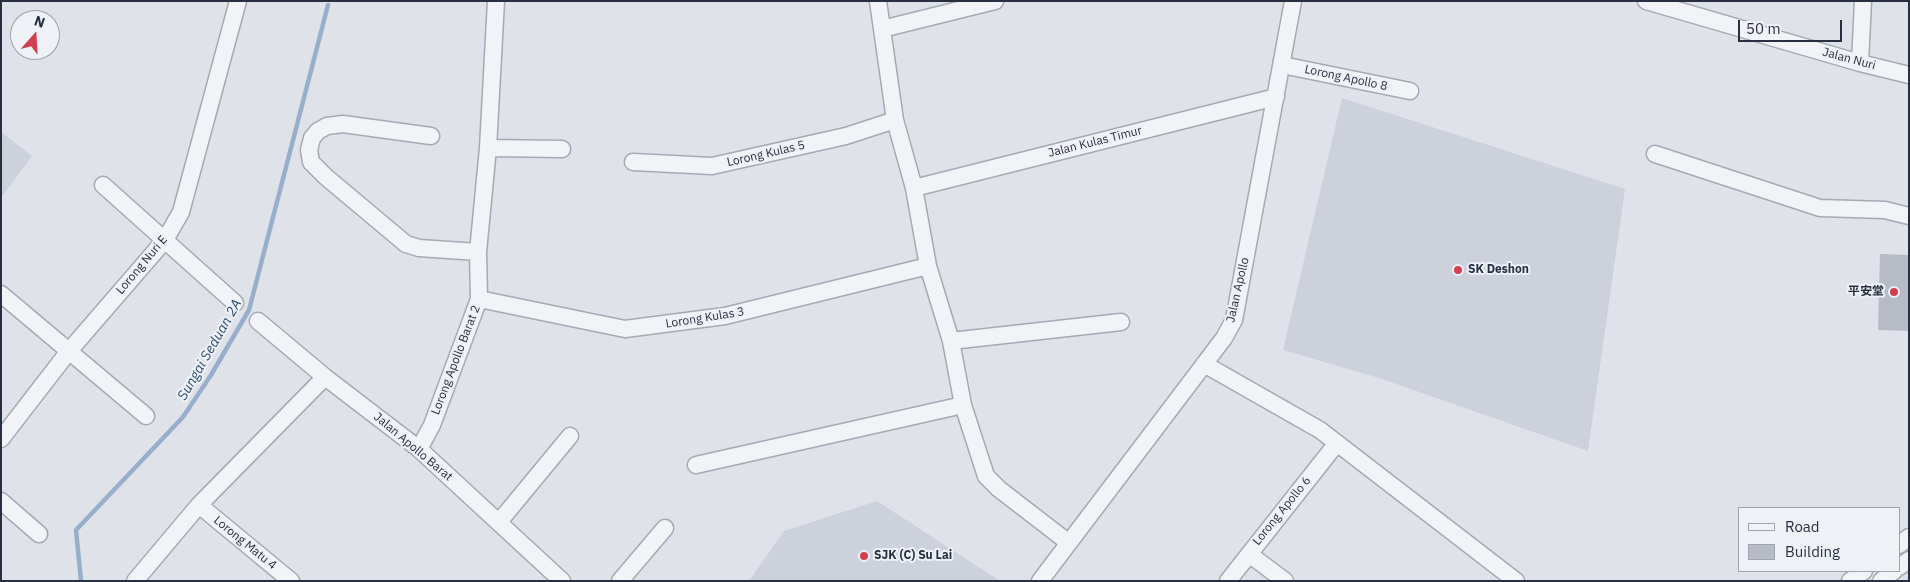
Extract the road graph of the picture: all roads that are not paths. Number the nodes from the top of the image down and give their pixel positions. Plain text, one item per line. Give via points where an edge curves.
1 (238, 1) edge
2 (496, 1) edge
3 (878, 1) edge
4 (995, 1) edge
5 (1293, 1) edge
6 (1646, 1) edge
7 (1863, 1) edge
8 (882, 29) junction
9 (1860, 63) junction
10 (1282, 65) junction
11 (1909, 75) edge
12 (1410, 92) dead end
13 (1276, 97) junction
14 (896, 120) junction
15 (431, 136) dead end
16 (488, 148) junction
17 (562, 149) dead end
18 (1654, 154) dead end
19 (634, 162) dead end
20 (103, 185) dead end
21 (914, 188) junction
22 (1909, 216) edge
23 (165, 240) junction
24 (478, 252) junction
25 (928, 266) junction
26 (1, 294) edge
27 (479, 299) junction
28 (234, 303) dead end
29 (258, 320) dead end
30 (1121, 322) dead end
31 (951, 341) junction
32 (69, 351) junction
33 (1204, 364) junction
34 (325, 377) junction
35 (963, 405) junction
36 (146, 416) dead end
37 (570, 436) dead end
38 (1, 439) edge
39 (1337, 443) junction
40 (420, 449) junction
41 (696, 465) dead end
42 (1, 501) edge
43 (199, 505) junction
44 (499, 522) junction
45 (665, 528) dead end
46 (39, 534) dead end
47 (1069, 543) junction
48 (1249, 554) junction
49 (1863, 572) edge
50 (1893, 572) edge
51 (135, 581) edge
52 (291, 581) edge
53 (562, 581) edge
54 (620, 581) edge
55 (1040, 581) edge
56 (1228, 581) edge
57 (1285, 581) edge
58 (1516, 581) edge
59 (1850, 581) edge
60 (1881, 581) edge

1 - 23 street, Lorong Nuri E via 181,212
2 - 16 street, Lorong Apollo Barat 2
3 - 8 street
4 - 8 street
5 - 10 street, Jalan Apollo
6 - 9 street, Jalan Nuri
7 - 9 street
8 - 14 street
9 - 11 street, Jalan Nuri
10 - 12 street, Lorong Apollo 8
10 - 13 street, Jalan Apollo
13 - 21 street, Jalan Kulas Timur
13 - 33 street, Jalan Apollo via 1234,320
14 - 19 street, Lorong Kulas 5 via 846,136 712,166
14 - 21 street
15 - 24 street via 343,124 318,131 309,150 312,162 326,177 406,244 418,248
16 - 17 street
16 - 24 street, Lorong Apollo Barat 2
18 - 22 street via 1820,208 1885,210
20 - 23 street
21 - 25 street
23 - 28 street
23 - 32 street, Lorong Nuri E
24 - 27 street, Lorong Apollo Barat 2
25 - 27 street, Lorong Kulas 3 via 725,316 625,329
25 - 31 street
26 - 32 street
27 - 40 street, Lorong Apollo Barat 2
29 - 34 street, Jalan Apollo Barat
30 - 31 street
31 - 35 street
32 - 36 street
32 - 38 street, Lorong Nuri E
33 - 39 street
33 - 47 street, Jalan Apollo
34 - 40 street, Jalan Apollo Barat
34 - 43 street
35 - 41 street
35 - 47 street via 986,476
37 - 44 street
39 - 48 street, Lorong Apollo 6
39 - 58 street
40 - 44 street, Jalan Apollo Barat
42 - 46 street
43 - 51 street
43 - 52 street, Lorong Matu 4
44 - 53 street, Jalan Apollo Barat
45 - 54 street
47 - 55 street, Jalan Apollo
48 - 56 street, Lorong Apollo 6
48 - 57 street
49 - 59 street
50 - 60 street

